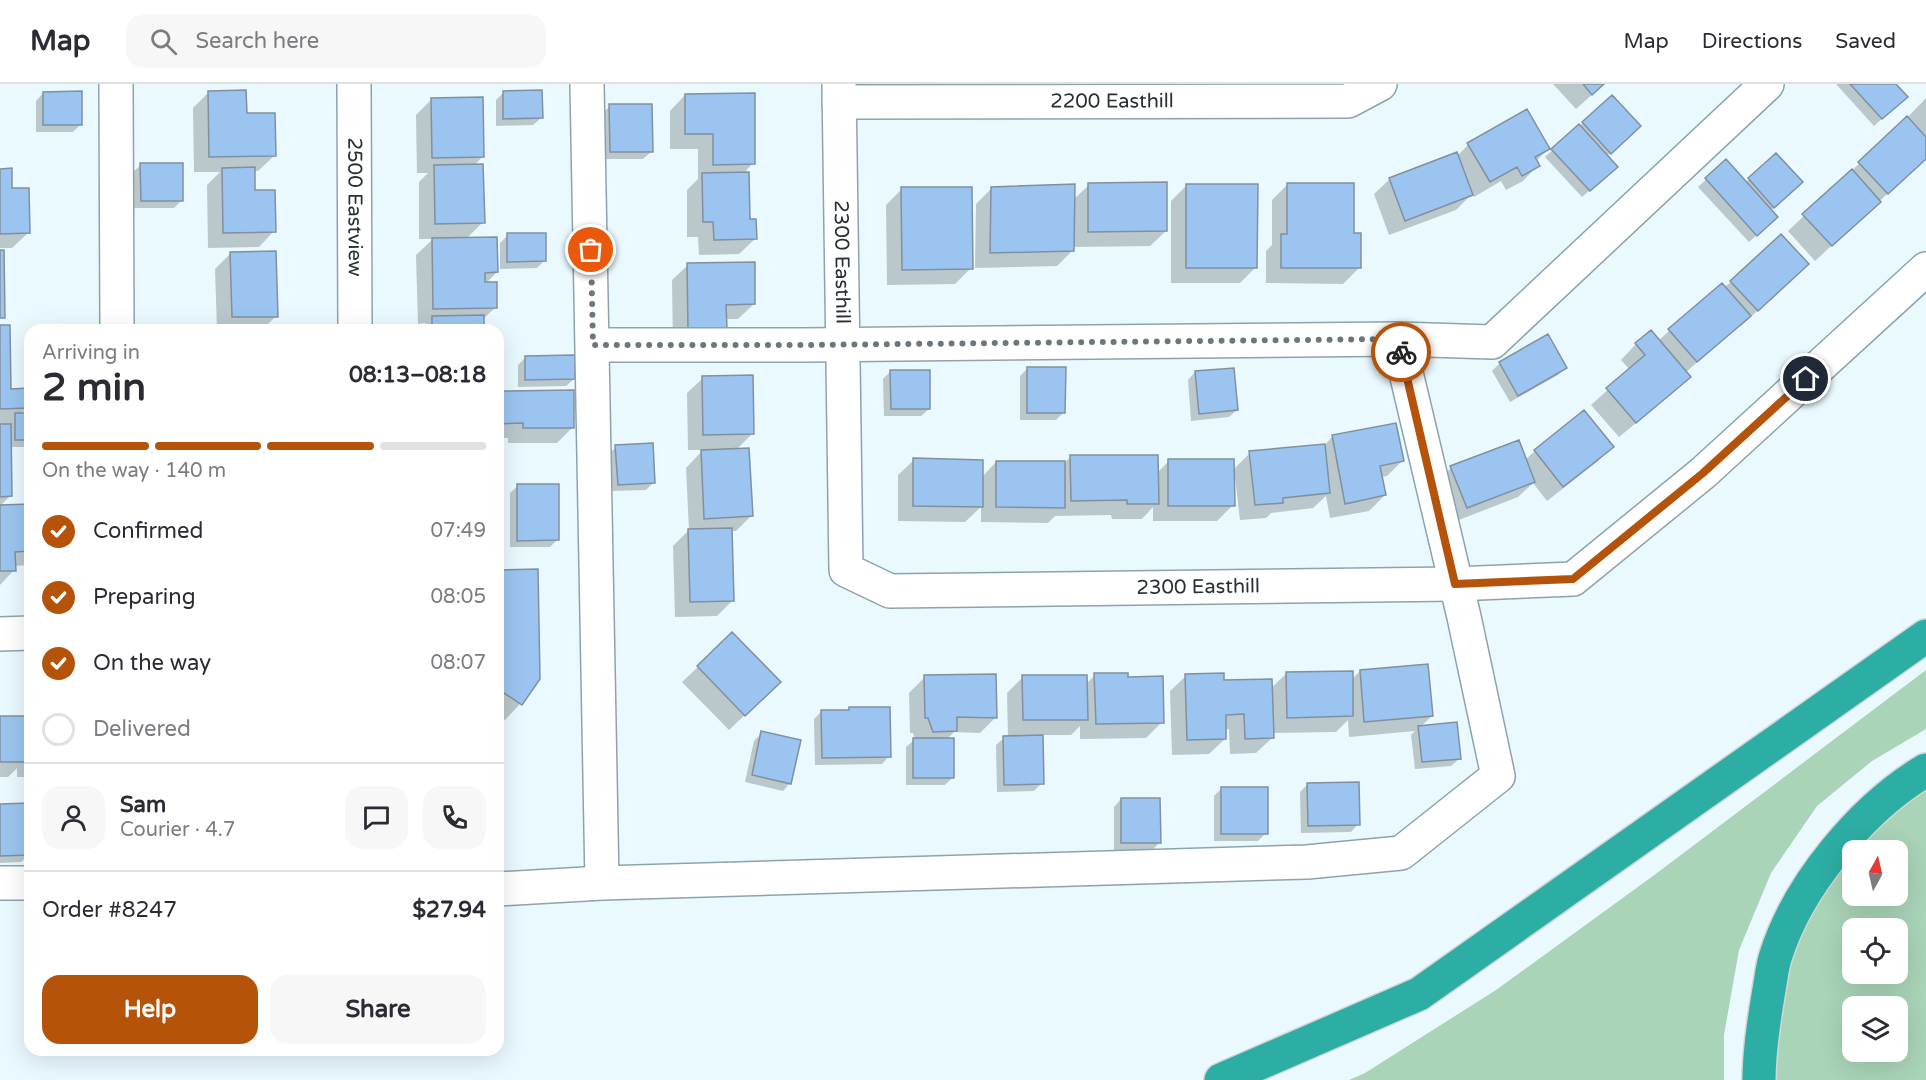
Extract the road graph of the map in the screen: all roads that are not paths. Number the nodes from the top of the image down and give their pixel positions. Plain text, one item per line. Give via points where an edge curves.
1 (116, 84) edge
2 (354, 84) edge
3 (587, 84) edge
4 (1380, 84) edge
5 (1767, 84) edge
6 (839, 93) edge
7 (1926, 269) edge
8 (117, 324) edge
9 (354, 324) edge
10 (1398, 339) junction
11 (841, 344) junction
12 (593, 345) junction
13 (1455, 584) junction
14 (24, 633) edge
15 (0, 634) edge
16 (1926, 636) edge
17 (1926, 770) edge
18 (0, 883) edge
19 (24, 883) edge
20 (602, 883) junction
21 (504, 889) edge
22 (1221, 1080) edge
23 (1759, 1080) edge

1 - 8 street
2 - 9 street, 2500 Eastview
3 - 12 street
4 - 6 street, 2200 Easthill via 1348,101
5 - 10 street via 1492,342
6 - 11 street, 2300 Easthill
7 - 13 street, 2300 Easthill via 1703,473 1573,579
10 - 11 street
10 - 13 street
11 - 12 street
11 - 13 street, 2300 Easthill via 846,570 890,591
12 - 20 street
13 - 20 street via 1498,777 1401,853 1306,862
14 - 15 street
16 - 22 highway via 1419,994
17 - 23 highway via 1872,811 1835,852 1798,904 1775,959
18 - 19 street
20 - 21 street

